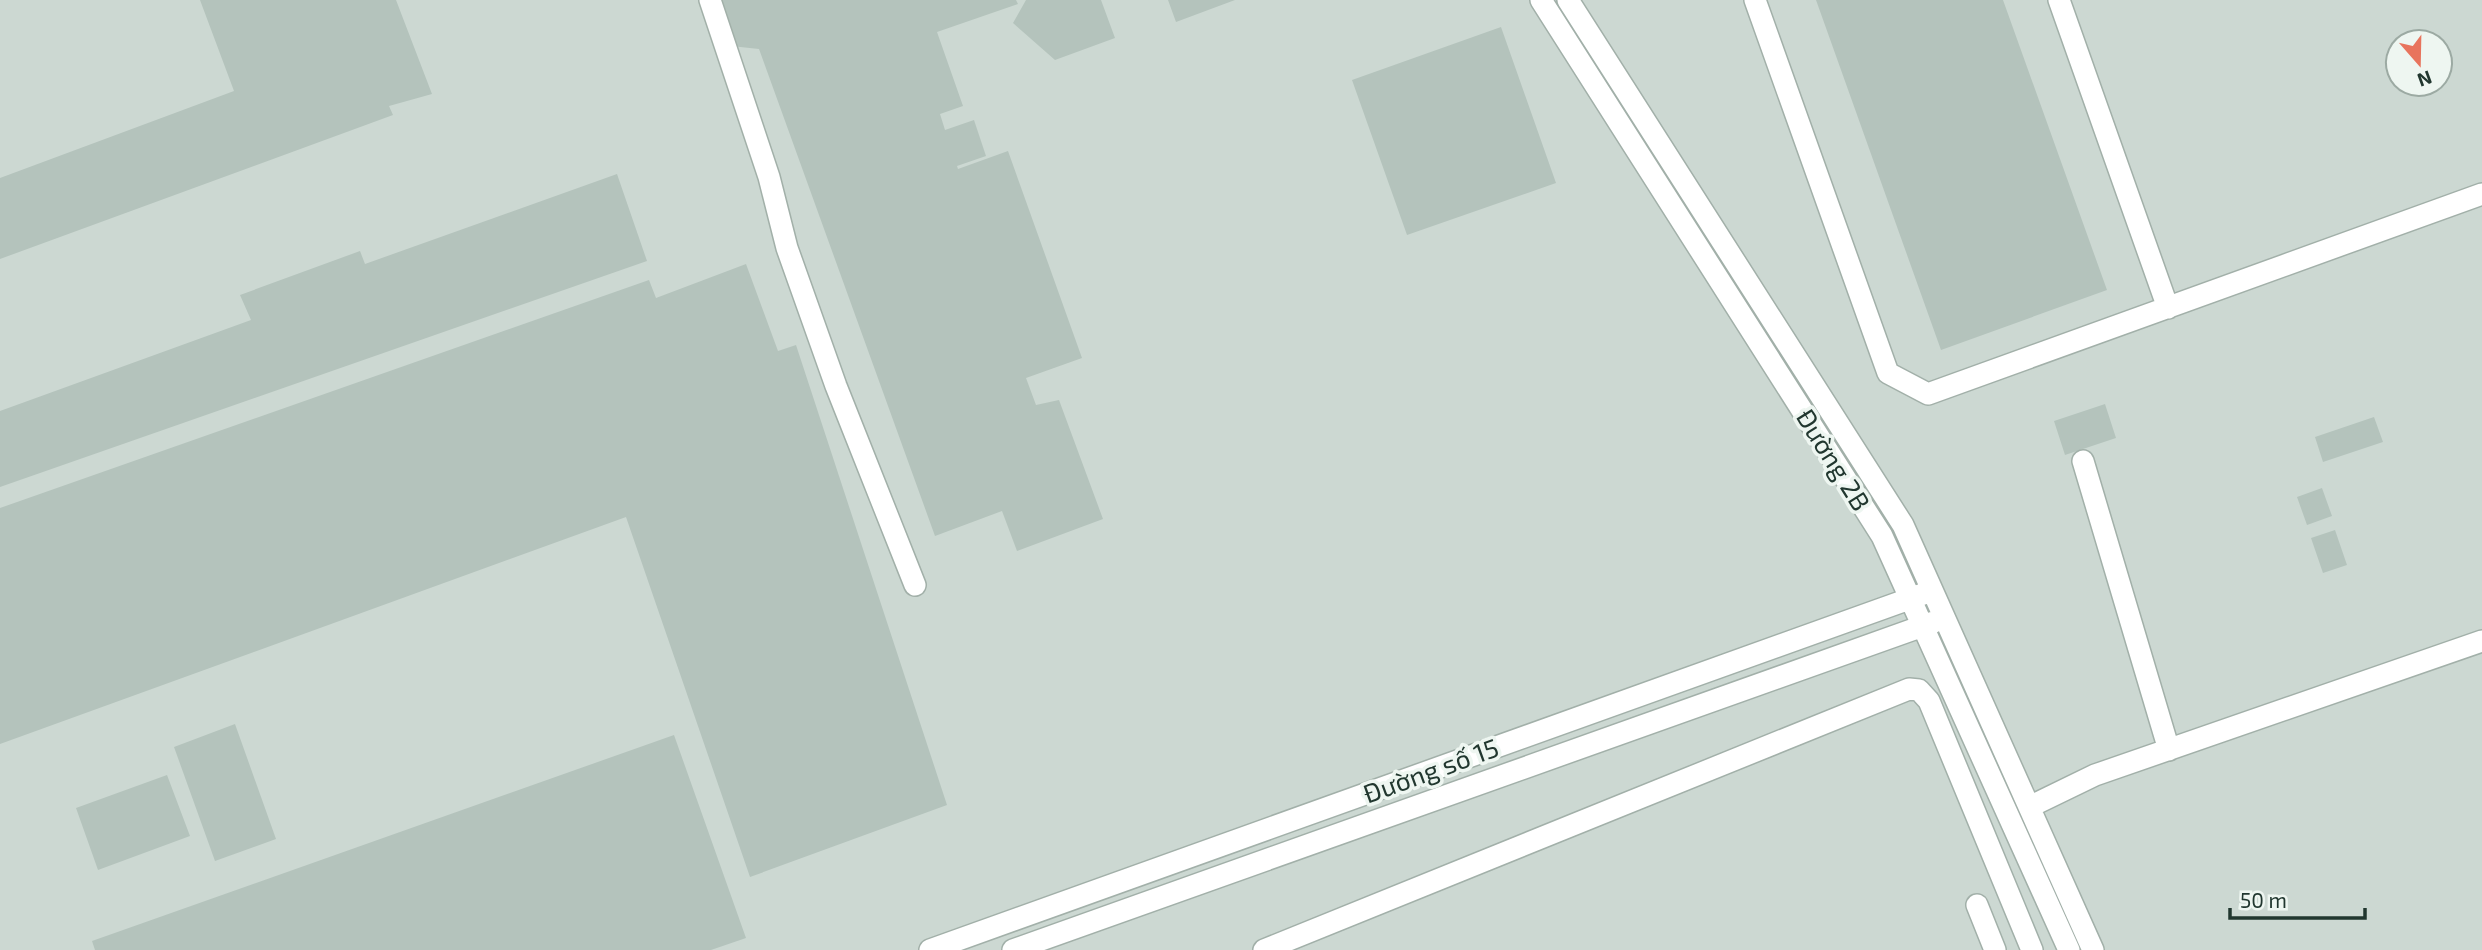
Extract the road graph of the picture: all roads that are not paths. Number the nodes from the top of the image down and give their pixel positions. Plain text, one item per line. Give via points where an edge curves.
1 (710, 0) edge
2 (1541, 0) edge
3 (1568, 0) edge
4 (1755, 0) edge
5 (2059, 0) edge
6 (2482, 194) edge
7 (2168, 307) junction
8 (2083, 461) dead end
9 (915, 585) dead end
10 (1932, 591) junction
11 (1910, 599) junction
12 (1944, 618) junction
13 (1922, 626) junction
14 (2482, 641) edge
15 (2169, 750) junction
16 (2029, 807) junction
17 (1977, 905) dead end
18 (1275, 948) edge
19 (930, 950) edge
20 (1013, 950) edge
21 (1995, 950) edge
22 (2032, 950) edge
23 (2068, 950) edge
24 (2093, 950) edge

1 - 9 street via 796,273
2 - 11 street, Đường 2B via 1882,537
3 - 10 street, Đường 2B via 1903,525
4 - 7 street via 1888,373 1928,394
5 - 7 street
6 - 7 street
8 - 15 street
10 - 11 street, Đường số 15
10 - 12 street, Đường 2B
11 - 13 street, Đường 2B
11 - 19 street, Đường số 15
12 - 13 street, Đường số 15
12 - 16 street, Đường 2B
13 - 20 street, Đường số 15
13 - 23 street, Đường 2B
14 - 15 street
15 - 16 street via 2095,775
16 - 24 street, Đường 2B
17 - 21 street
18 - 22 street via 1909,689 1919,690 1929,701

